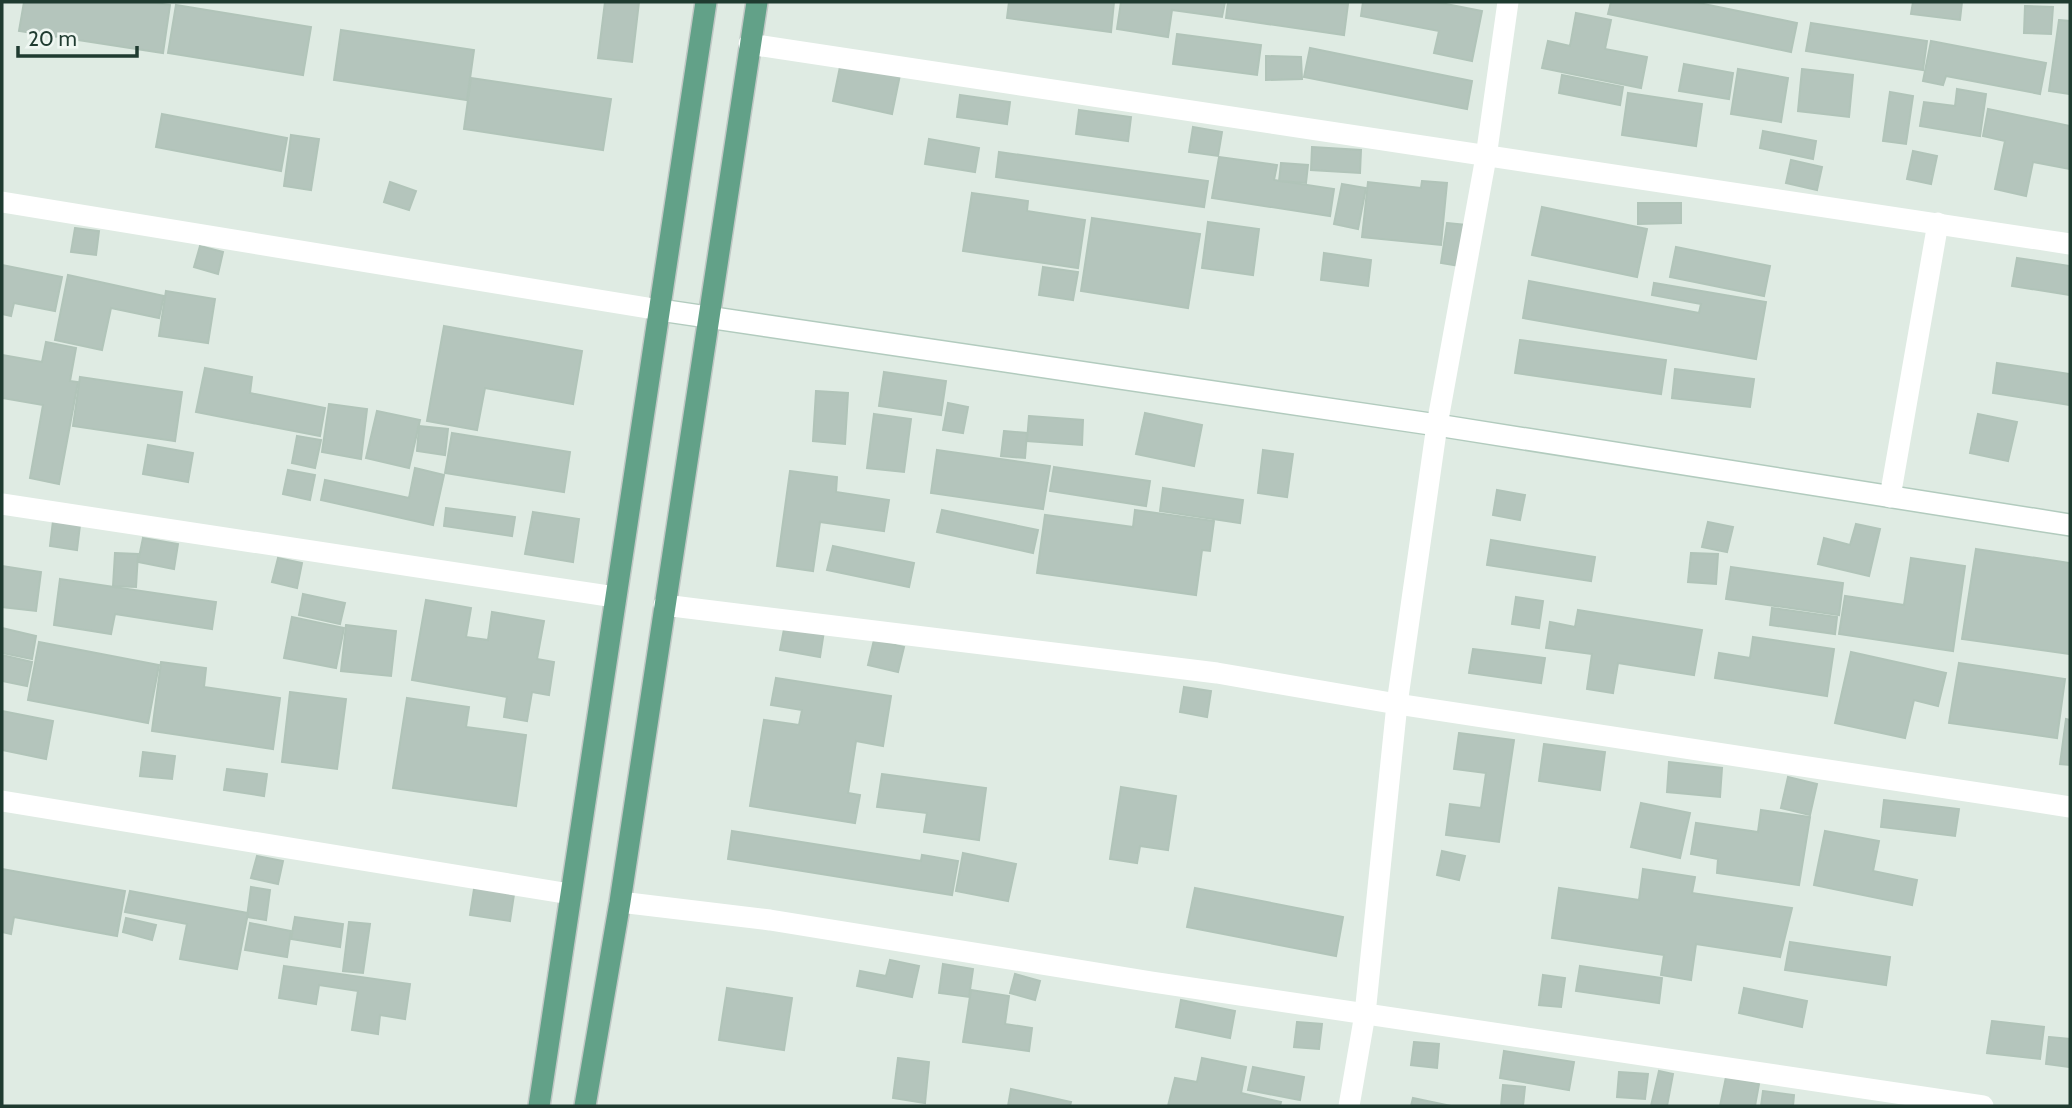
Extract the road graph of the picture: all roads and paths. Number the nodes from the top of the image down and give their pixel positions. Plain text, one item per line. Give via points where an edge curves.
1 (706, 2) edge
2 (757, 2) edge
3 (1508, 2) edge
4 (749, 44) junction
5 (1486, 157) junction
6 (2, 202) edge
7 (1938, 223) junction
8 (2070, 244) edge
9 (660, 310) junction
10 (709, 317) junction
11 (1437, 425) junction
12 (1890, 497) junction
13 (2, 504) edge
14 (2070, 525) edge
15 (615, 597) junction
16 (664, 604) junction
17 (1398, 704) junction
18 (2, 801) edge
19 (2070, 807) edge
20 (570, 894) junction
21 (620, 902) junction
22 (1365, 1014) junction
23 (539, 1106) edge
24 (585, 1106) edge
25 (1349, 1106) edge
26 (1983, 1106) edge

1 - 9 main road
2 - 4 main road
3 - 5 street
4 - 5 street
4 - 10 main road
5 - 7 street
5 - 11 street
6 - 9 street
7 - 8 street
7 - 12 street
9 - 10 street
9 - 15 main road
10 - 11 street
10 - 16 main road
11 - 12 street
11 - 17 street
12 - 14 street
13 - 15 street
15 - 20 main road
16 - 17 street via 1217,673
16 - 21 main road
17 - 19 street
17 - 22 street
18 - 20 street
20 - 23 main road
21 - 22 street via 770,920
21 - 24 main road
22 - 25 street
22 - 26 street

